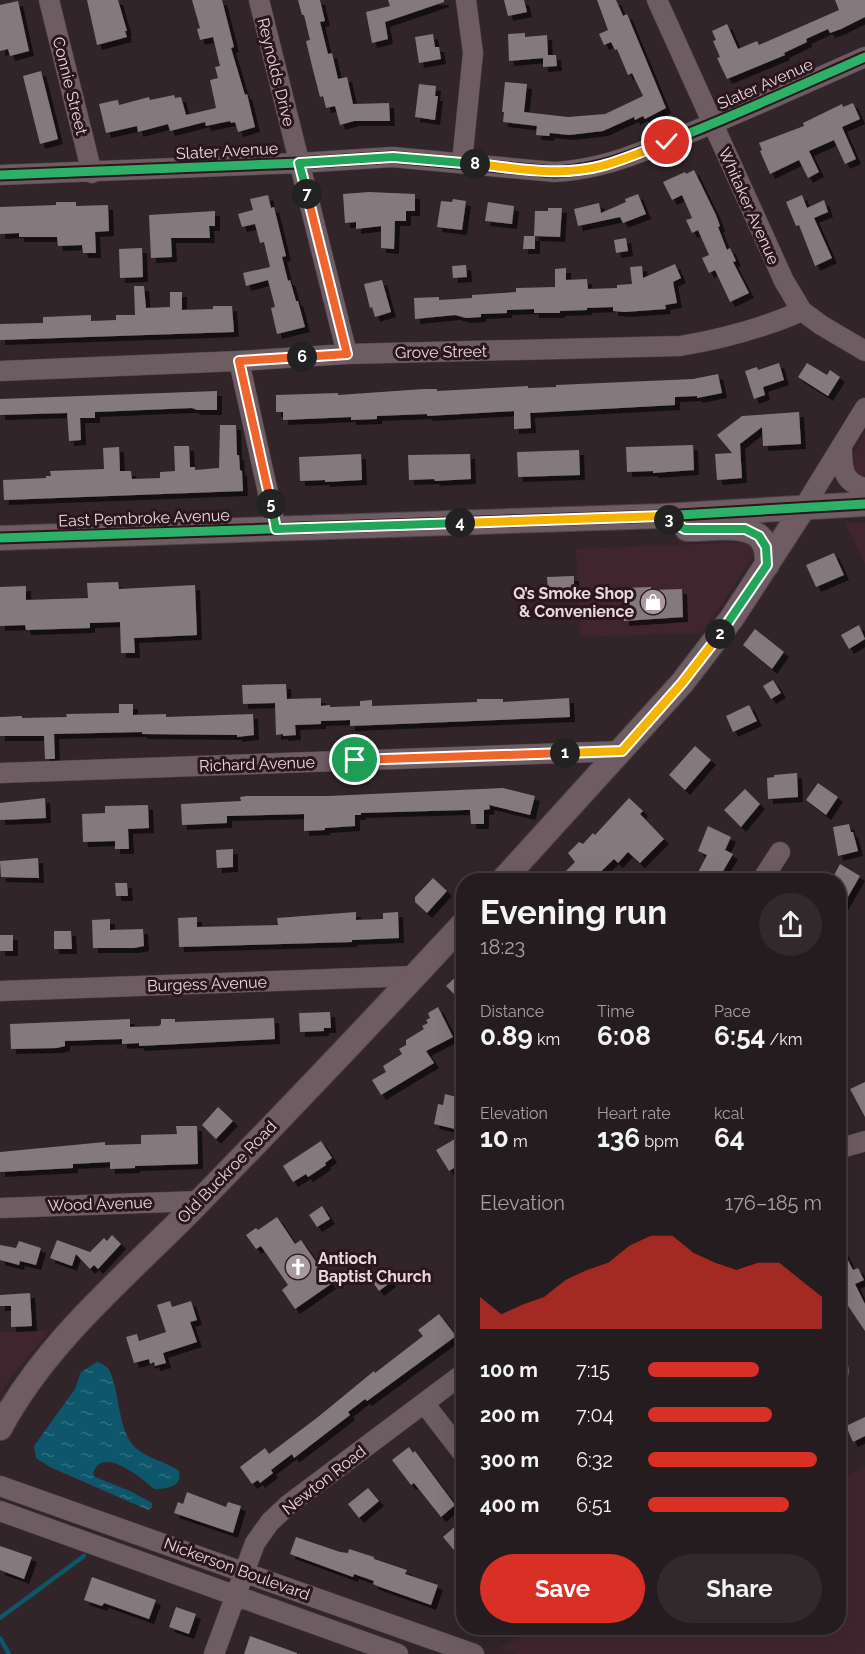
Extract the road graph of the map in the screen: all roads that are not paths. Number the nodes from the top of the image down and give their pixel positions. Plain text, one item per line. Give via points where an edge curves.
1 (49, 0) edge
2 (259, 0) edge
3 (466, 0) edge
4 (657, 0) edge
5 (865, 57) edge
6 (712, 124) junction
7 (462, 162) junction
8 (299, 163) junction
9 (92, 172) junction
10 (0, 175) edge
11 (802, 310) junction
12 (865, 351) edge
13 (347, 354) junction
14 (239, 361) junction
15 (0, 370) edge
16 (865, 408) edge
17 (842, 445) junction
18 (865, 488) edge
19 (865, 504) edge
20 (804, 507) junction
21 (662, 516) junction
22 (276, 529) junction
23 (0, 538) edge
24 (767, 565) junction
25 (622, 751) junction
26 (0, 773) edge
27 (780, 852) dead end
28 (509, 873) edge
29 (766, 873) edge
30 (456, 931) edge
31 (414, 976) junction
32 (0, 991) edge
33 (865, 1141) edge
34 (846, 1147) edge
35 (200, 1201) junction
36 (0, 1208) edge
37 (456, 1379) edge
38 (424, 1403) junction
39 (0, 1428) edge
40 (456, 1445) edge
41 (0, 1486) edge
42 (0, 1511) edge
43 (244, 1572) junction
44 (236, 1596) junction
45 (214, 1654) edge
46 (398, 1654) edge
47 (474, 1654) edge

1 - 9 street, Connie Street
2 - 8 street, Reynolds Drive
3 - 7 street via 473,53
4 - 6 street, Whitaker Avenue
5 - 6 street, Slater Avenue
6 - 7 street, Slater Avenue via 622,160 578,170 544,171
6 - 11 street, Whitaker Avenue via 787,287
7 - 8 street, Slater Avenue via 393,157
8 - 9 street, Slater Avenue
8 - 13 street, Reynolds Drive
9 - 10 street, Slater Avenue
11 - 12 street
11 - 13 street, Grove Street via 740,334 680,346
13 - 14 street, Grove Street
14 - 15 street, Grove Street
14 - 22 street
16 - 17 street
17 - 18 street via 847,478
17 - 20 street
19 - 20 main road, East Pembroke Avenue
20 - 21 main road, East Pembroke Avenue
20 - 24 main road
21 - 22 main road, East Pembroke Avenue
21 - 24 main road via 685,529 752,531 766,547
22 - 23 main road, East Pembroke Avenue
24 - 25 main road via 688,675
25 - 26 street, Richard Avenue
25 - 28 main road
27 - 29 street
30 - 31 main road, Old Buckroe Road
31 - 32 street, Burgess Avenue
31 - 35 main road, Old Buckroe Road
33 - 34 street
35 - 36 street, Wood Avenue
35 - 39 main road, Old Buckroe Road via 50,1354
37 - 38 street, Newton Road
38 - 40 street
38 - 43 street, Newton Road via 288,1505 255,1543
41 - 43 street, Nickerson Boulevard
42 - 44 street, Nickerson Boulevard
43 - 44 street, Newton Road
43 - 47 street, Nickerson Boulevard
44 - 45 street, Newton Road
44 - 46 street, Nickerson Boulevard

